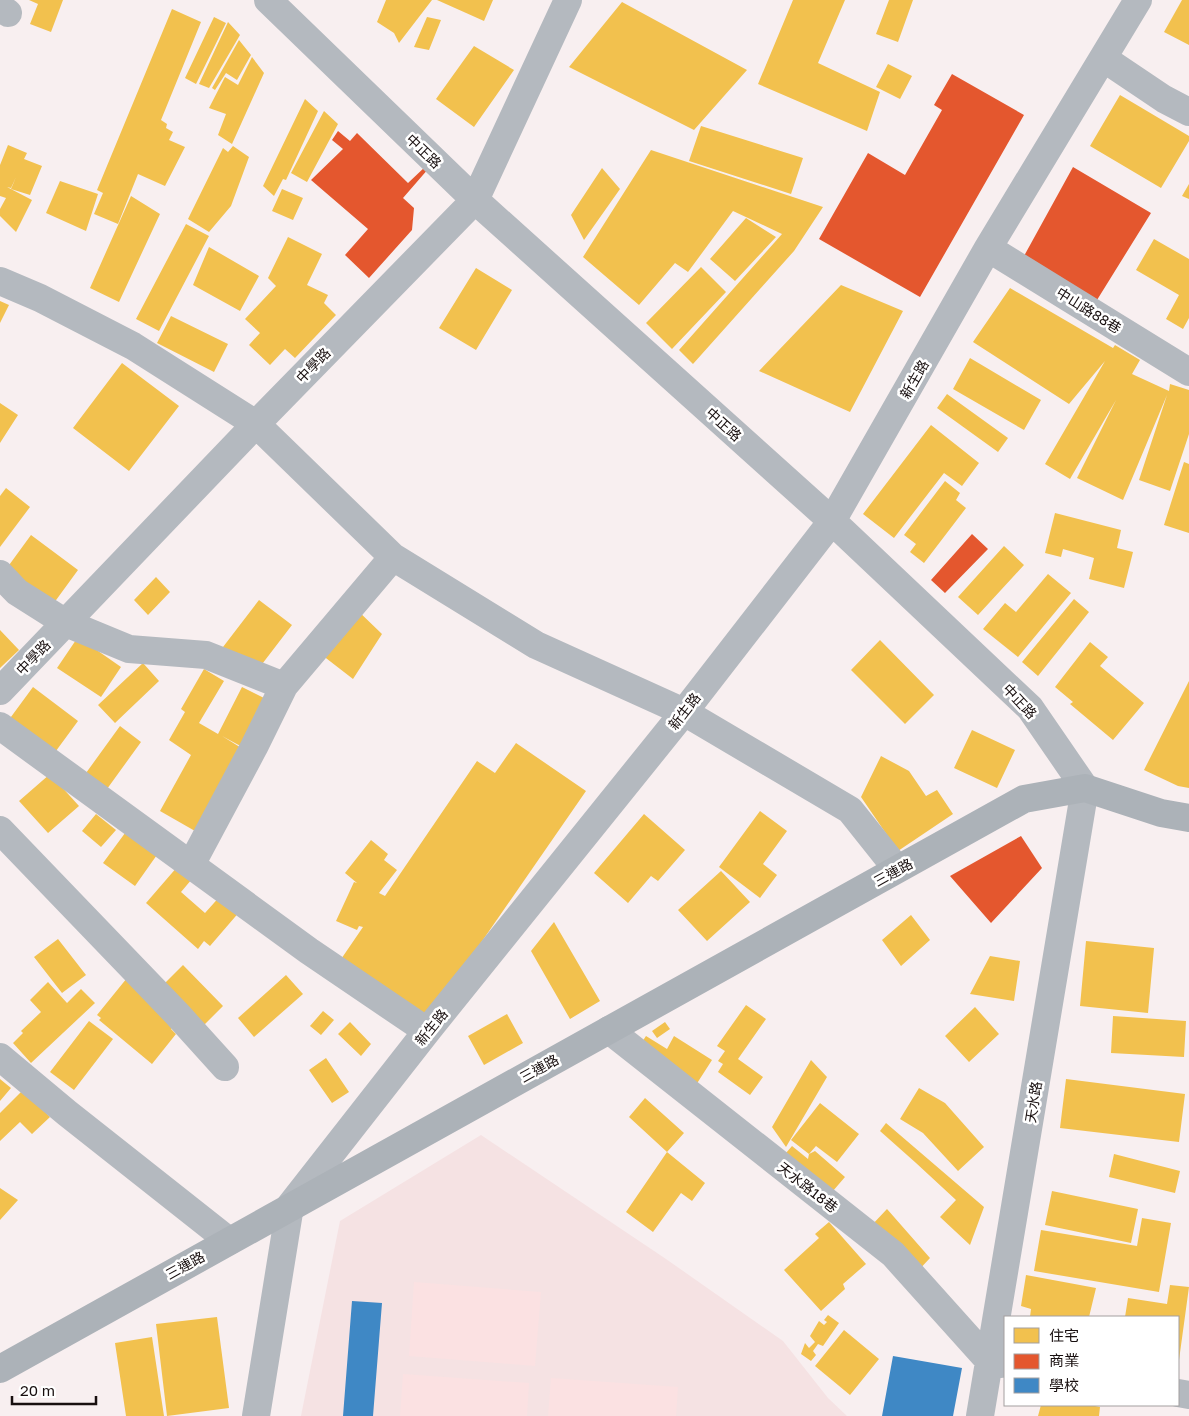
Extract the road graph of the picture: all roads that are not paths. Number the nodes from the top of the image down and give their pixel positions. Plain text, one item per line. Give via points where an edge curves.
1 (568, 0) edge
2 (1138, 0) edge
3 (276, 3) edge
4 (1103, 58) junction
5 (1189, 112) edge
6 (474, 200) junction
7 (988, 248) junction
8 (0, 281) edge
9 (1189, 372) edge
10 (256, 424) junction
11 (832, 521) junction
12 (393, 557) junction
13 (0, 574) edge
14 (66, 623) junction
15 (284, 686) junction
16 (0, 691) edge
17 (684, 712) junction
18 (0, 726) edge
19 (1085, 788) junction
20 (1189, 818) edge
21 (0, 830) edge
22 (190, 865) junction
23 (897, 869) junction
24 (609, 1030) junction
25 (427, 1031) junction
26 (0, 1058) edge
27 (226, 1067) dead end
28 (290, 1206) junction
29 (229, 1241) junction
30 (1005, 1316) edge
31 (1004, 1323) edge
32 (998, 1363) edge
33 (0, 1369) edge
34 (256, 1416) edge
35 (980, 1416) edge

1 - 6 street, 中學路
2 - 4 street, 新生路
3 - 6 street, 中正路
4 - 5 street
4 - 7 street, 新生路
6 - 10 street, 中學路
6 - 11 street, 中正路
7 - 9 street, 中山路88巷
7 - 11 street, 新生路
8 - 10 street via 132,346
10 - 12 street
10 - 14 street, 中學路
11 - 17 street, 新生路
11 - 19 street, 中正路 via 1030,708
12 - 15 street
12 - 17 street via 536,645
13 - 14 street via 17,592
14 - 15 street via 129,649 206,655
14 - 16 street, 中學路
15 - 22 street
17 - 23 street via 850,810
17 - 25 street, 新生路
18 - 22 street
19 - 20 main road via 1161,813
19 - 23 main road, 三連路 via 1024,800
19 - 30 street, 天水路
21 - 27 street
22 - 25 street
23 - 24 main road, 三連路
24 - 28 main road, 三連路
24 - 32 street, 天水路18巷 via 893,1254
25 - 28 street, 新生路
26 - 29 street
28 - 29 main road, 三連路
28 - 34 street, 新生路
29 - 33 main road, 三連路
31 - 32 street, 天水路
32 - 35 street, 天水路

